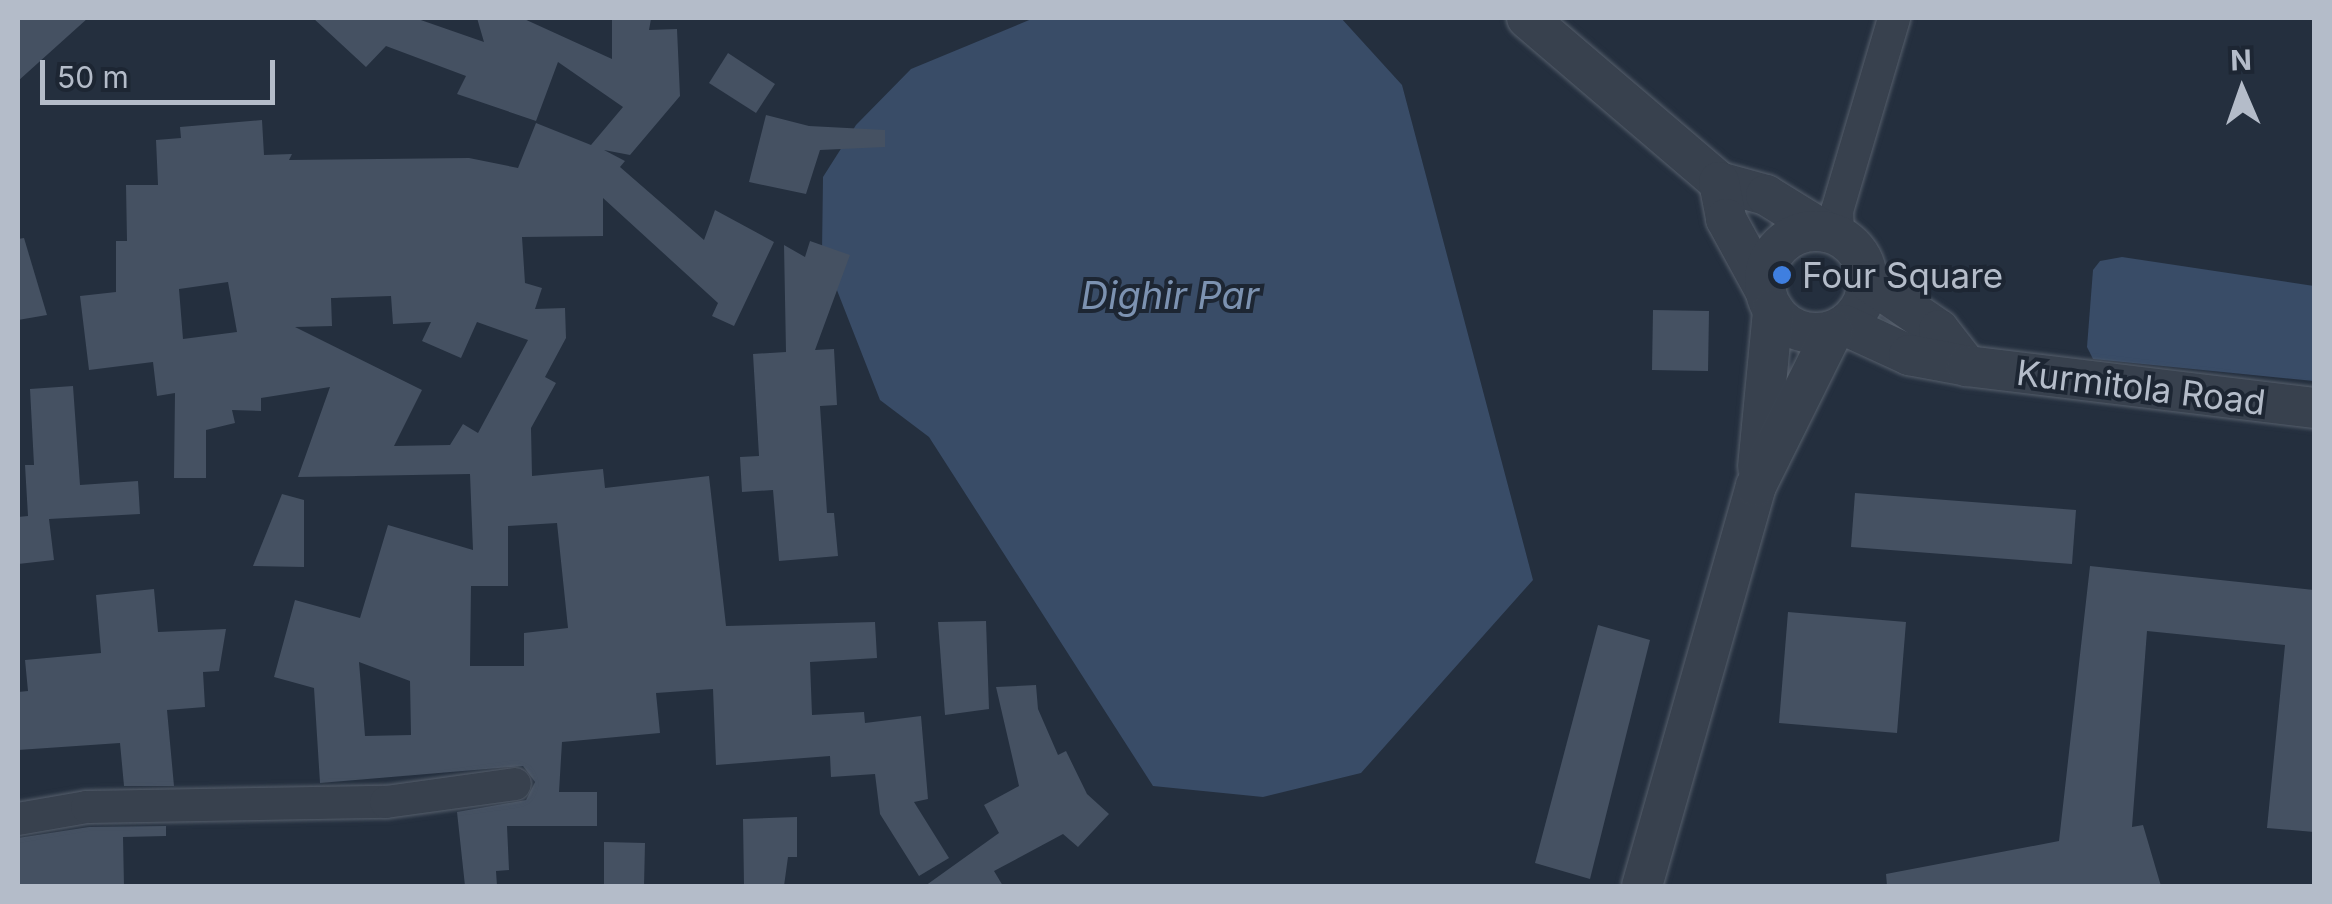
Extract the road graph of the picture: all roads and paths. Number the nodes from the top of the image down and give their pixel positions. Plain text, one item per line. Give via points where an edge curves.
1 (1527, 18) edge
2 (1894, 18) edge
3 (1719, 182) junction
4 (1832, 234) junction
5 (1868, 281) junction
6 (1769, 301) junction
7 (1839, 328) junction
8 (1968, 366) junction
9 (2314, 408) edge
10 (1756, 486) junction
11 (514, 784) dead end
12 (18, 819) edge
13 (1642, 886) edge

1 - 3 street
2 - 4 street
3 - 4 street via 1766,195
3 - 6 street via 1726,220
4 - 5 street via 1856,250
4 - 6 street via 1806,232 1774,254
5 - 7 street via 1861,308
5 - 8 street, Kurmitola Road via 1938,330
6 - 7 street via 1803,332
6 - 10 street
7 - 8 street, Kurmitola Road via 1909,355
7 - 10 street
8 - 9 street, Kurmitola Road
10 - 13 street
11 - 12 street via 386,802 87,807

